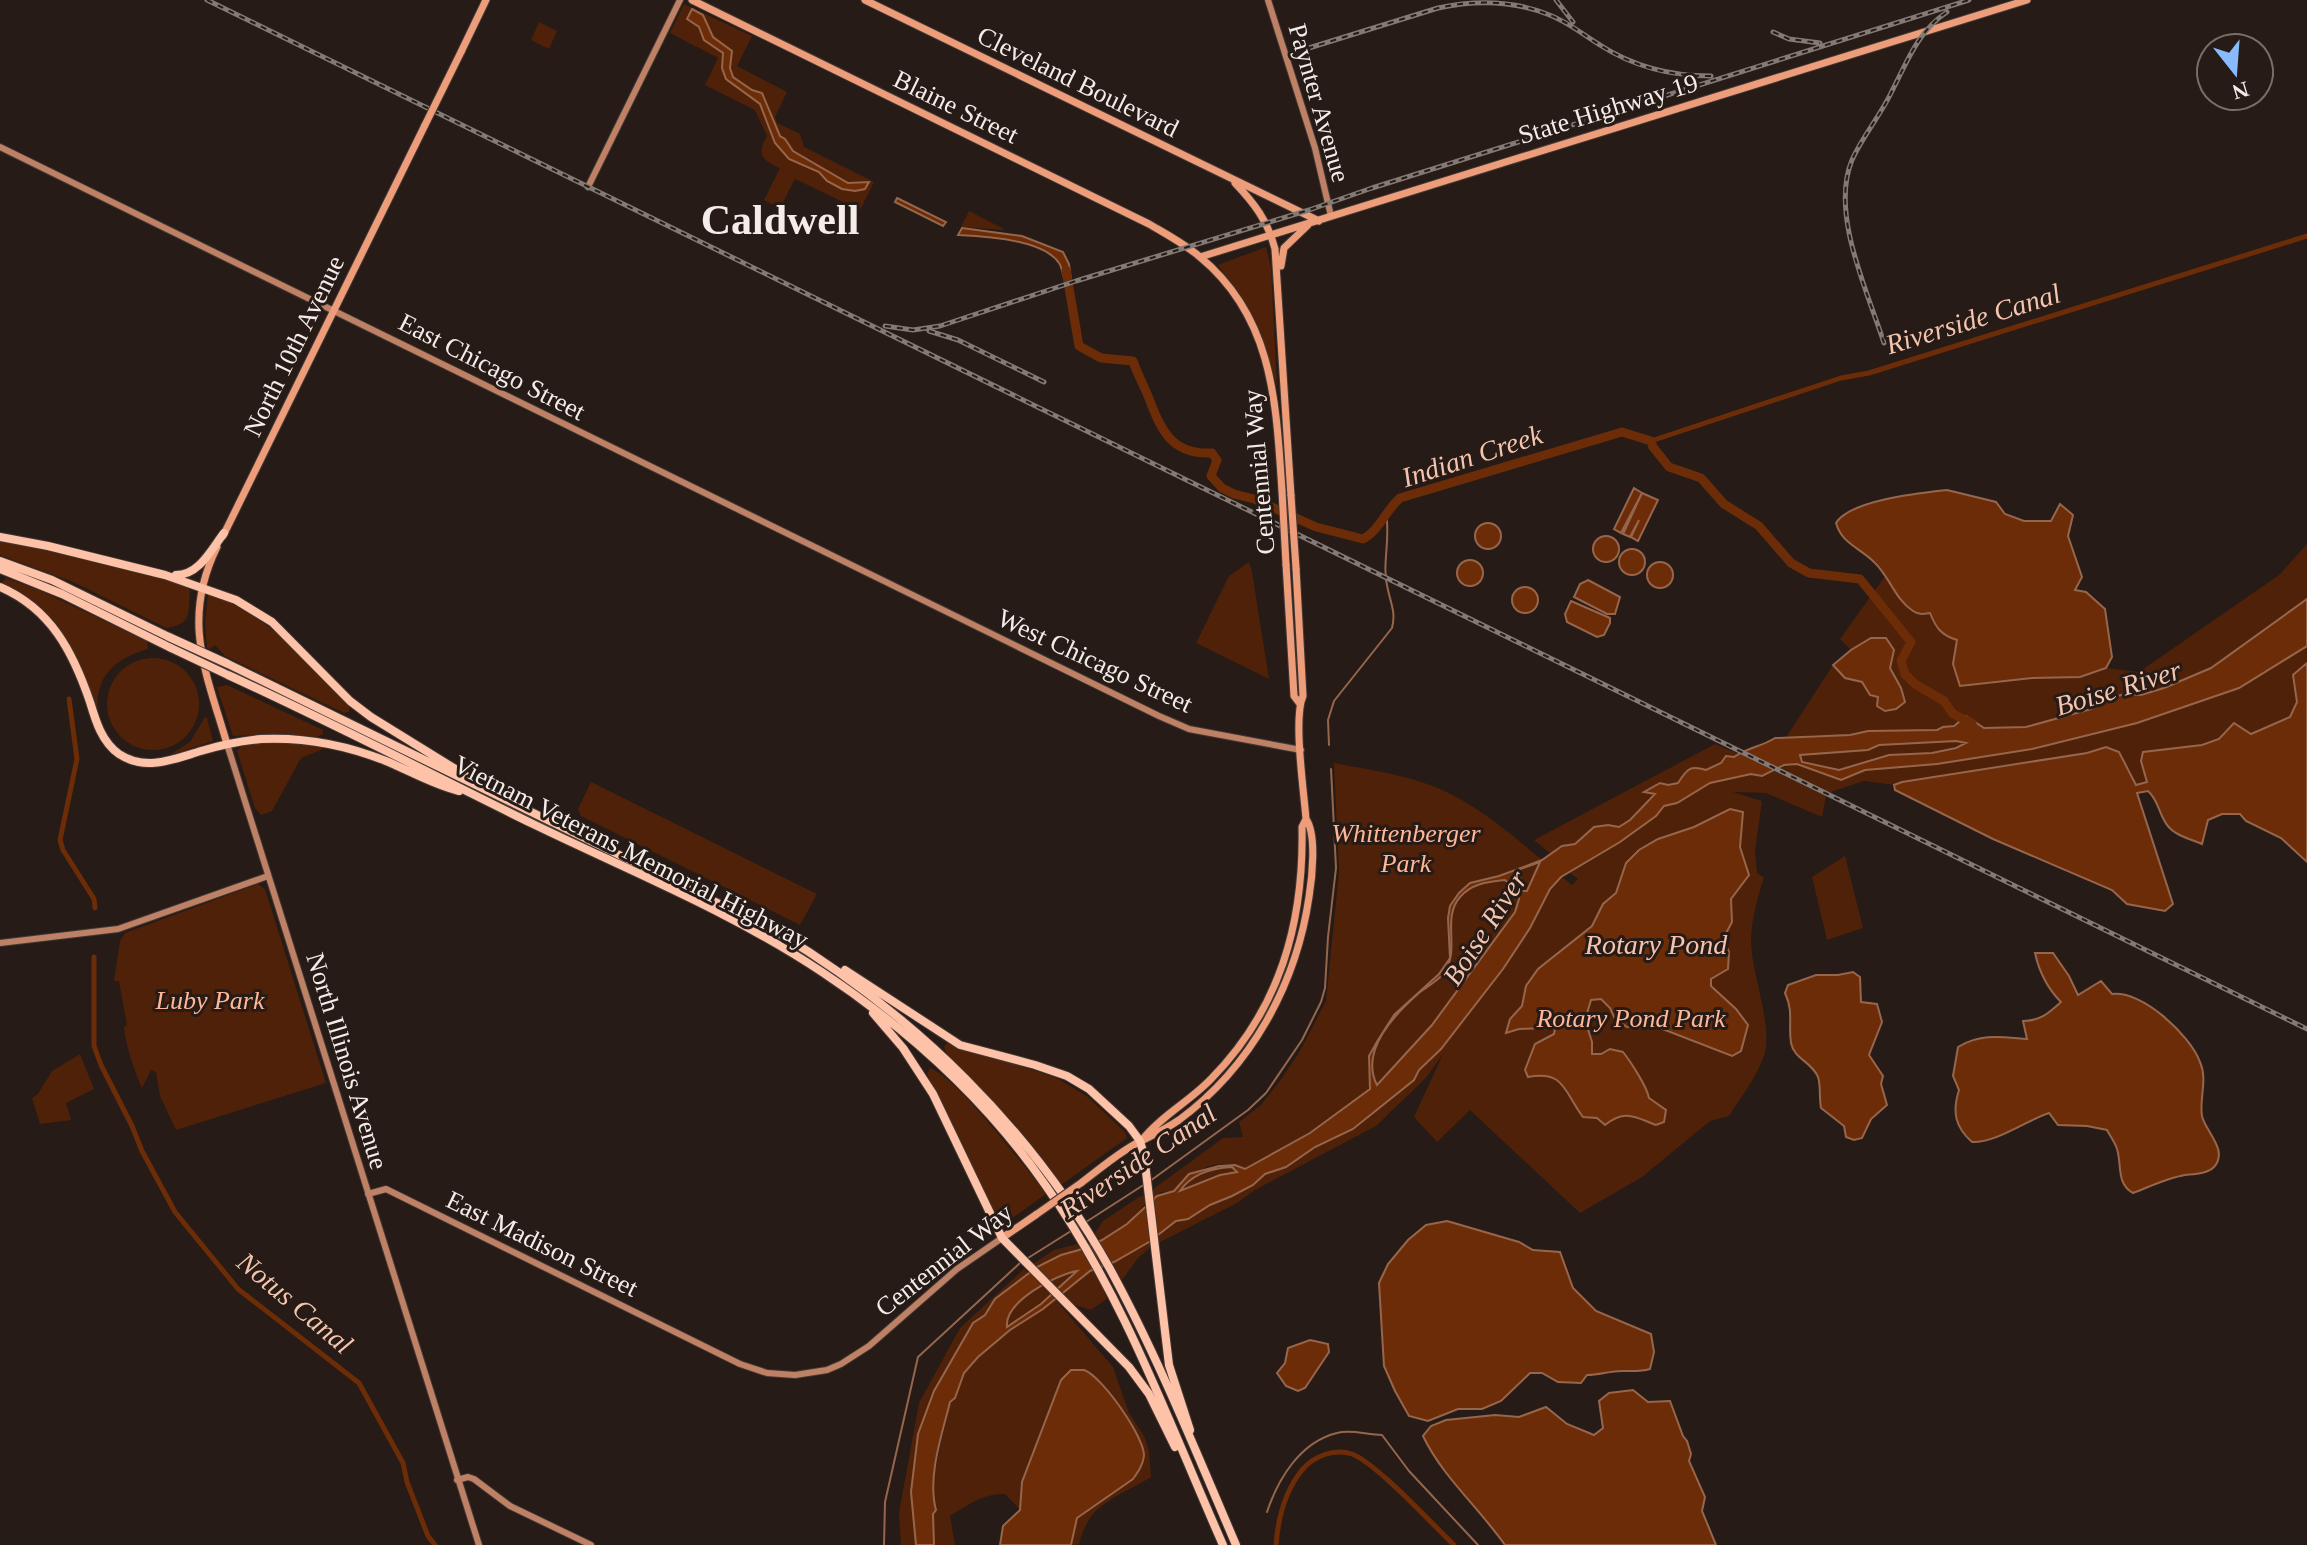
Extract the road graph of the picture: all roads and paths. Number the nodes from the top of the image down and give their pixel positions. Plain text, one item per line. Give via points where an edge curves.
1 (486, 0) edge
2 (680, 0) edge
3 (692, 0) edge
4 (865, 0) edge
5 (1268, 0) edge
6 (2027, 0) edge
7 (0, 147) edge
8 (1230, 178) junction
9 (588, 187) dead end
10 (1331, 216) junction
11 (1319, 221) junction
12 (1310, 224) junction
13 (1272, 235) junction
14 (1200, 257) junction
15 (334, 310) junction
16 (1282, 362) junction
17 (224, 533) junction
18 (0, 537) edge
19 (0, 561) edge
20 (0, 569) edge
21 (165, 575) junction
22 (202, 586) junction
23 (0, 587) edge
24 (966, 622) joint
25 (1300, 704) junction
26 (227, 744) junction
27 (1301, 750) junction
28 (490, 791) junction
29 (475, 796) junction
30 (268, 876) junction
31 (0, 943) edge
32 (821, 959) junction
33 (865, 1003) junction
34 (1140, 1141) junction
35 (368, 1194) junction
36 (1076, 1222) junction
37 (1002, 1238) junction
38 (1119, 1298) junction
39 (809, 1374) joint
40 (1205, 1473) junction
41 (457, 1480) junction
42 (1206, 1508) junction
43 (479, 1545) edge
44 (591, 1545) edge
45 (1223, 1545) edge
46 (1236, 1545) edge

1 - 15 main road, North 10th Avenue, bridge
2 - 9 street
3 - 14 main road, Blaine Street via 1149,224
4 - 8 main road, Cleveland Boulevard
5 - 10 street, Paynter Avenue
6 - 10 main road, State Highway 19
7 - 15 street, East Chicago Street
8 - 11 main road, Cleveland Boulevard
8 - 13 main road via 1257,207
10 - 11 main road, State Highway 19
11 - 12 main road, State Highway 19
12 - 13 main road, State Highway 19
12 - 16 main road via 1282,254
13 - 14 main road, State Highway 19
13 - 16 main road, Centennial Way
14 - 25 main road, Centennial Way, bridge via 1245,311 1274,390 1294,696
15 - 17 main road, North 10th Avenue
15 - 24 street, East Chicago Street
16 - 25 main road, Centennial Way, bridge
17 - 21 highway via 192,572
17 - 22 main road, North 10th Avenue
18 - 21 highway
19 - 28 highway, Vietnam Veterans Memorial Highway, bridge via 52,580
20 - 29 highway, Vietnam Veterans Memorial Highway, bridge via 316,715
21 - 22 highway
22 - 26 main road, North Illinois Avenue via 199,650
22 - 28 highway via 272,622 350,701
23 - 26 highway via 39,610 67,644 99,729 120,754 160,763
24 - 27 street, West Chicago Street via 1189,729
25 - 27 main road, Centennial Way
26 - 29 highway via 286,739 325,743 366,753
26 - 30 street, North Illinois Avenue
27 - 34 main road, Centennial Way via 1306,819 1301,885 1280,973 1248,1034 1223,1066
28 - 32 highway
29 - 33 highway, Vietnam Veterans Memorial Highway via 740,924
30 - 31 street via 118,929
30 - 35 street, North Illinois Avenue
32 - 34 highway via 960,1045 1067,1076 1089,1089
32 - 36 highway via 918,1033 980,1092 1025,1144
33 - 36 highway, Vietnam Veterans Memorial Highway via 983,1108
33 - 37 highway via 933,1094
34 - 37 main road, Centennial Way, bridge
34 - 40 highway via 1169,1365
35 - 39 street, East Madison Street via 386,1189 750,1368
35 - 41 street, North Illinois Avenue
36 - 38 highway
37 - 39 street, Centennial Way via 933,1288 857,1356
37 - 42 highway via 1129,1367 1149,1394
38 - 40 highway
38 - 42 highway
40 - 46 highway
41 - 43 street, North Illinois Avenue
41 - 44 street via 474,1479 510,1506
42 - 45 highway

